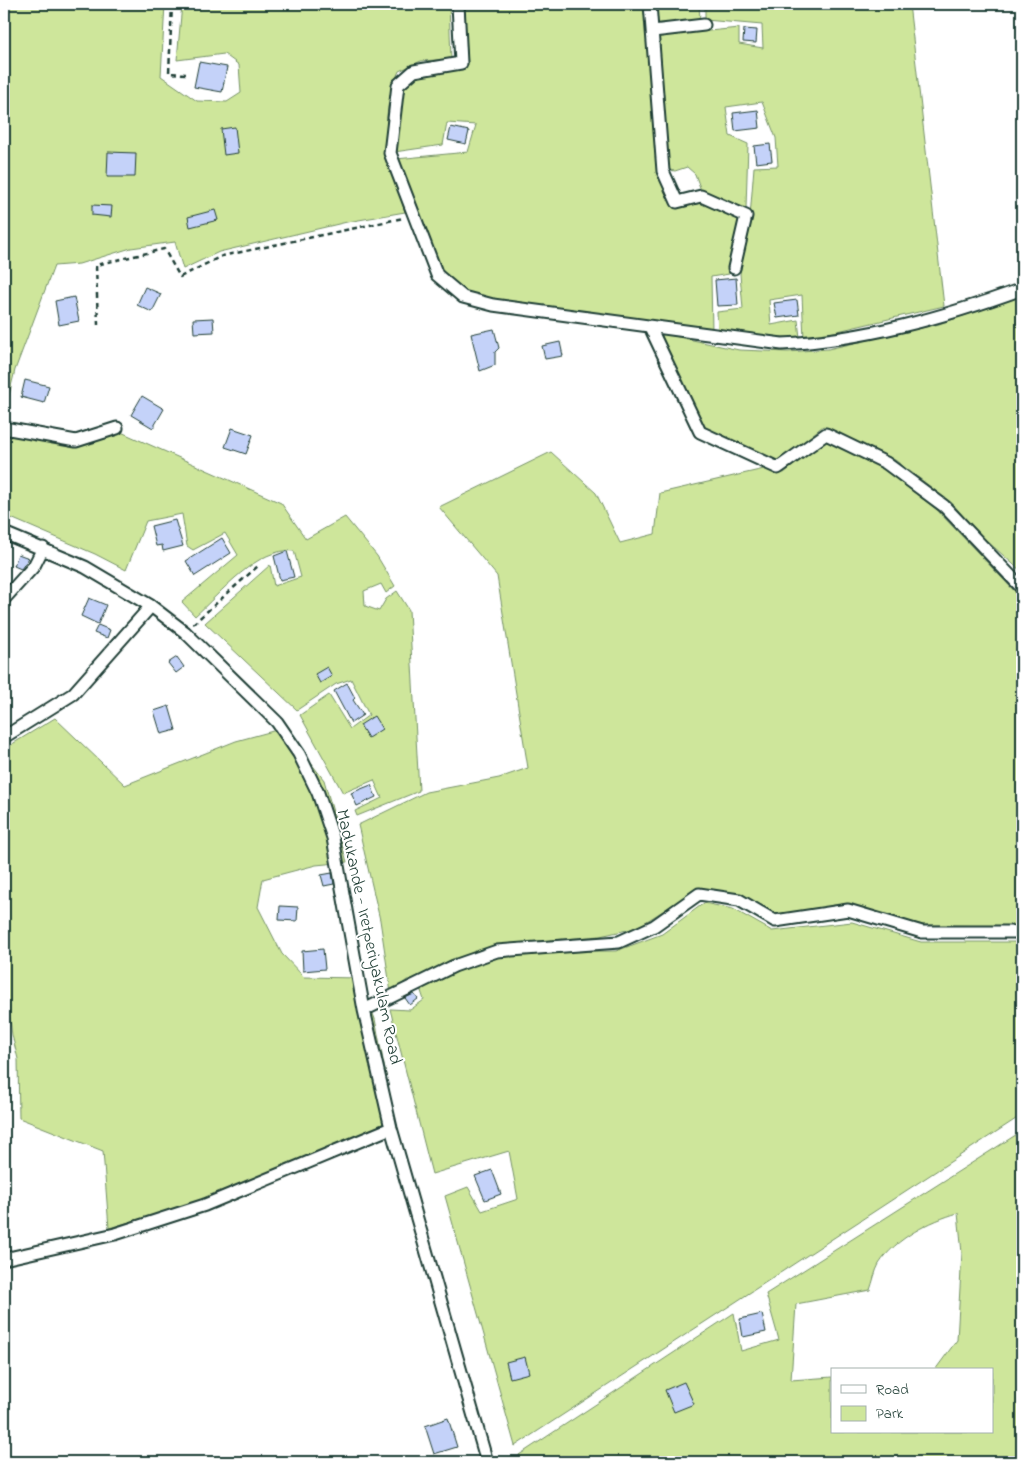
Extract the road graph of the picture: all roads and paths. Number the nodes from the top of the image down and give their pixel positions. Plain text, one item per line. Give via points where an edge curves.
1 (172, 4) edge
2 (458, 4) edge
3 (650, 4) edge
4 (704, 25) dead end
5 (653, 31) junction
6 (186, 74) dead end
7 (414, 216) junction
8 (734, 268) dead end
9 (1022, 289) edge
10 (98, 325) dead end
11 (650, 327) junction
12 (4, 428) edge
13 (117, 428) dead end
14 (4, 533) edge
15 (43, 548) junction
16 (258, 566) dead end
17 (1022, 588) edge
18 (4, 599) edge
19 (151, 606) junction
20 (185, 632) junction
21 (4, 737) edge
22 (1022, 932) edge
23 (364, 1010) junction
24 (391, 1128) junction
25 (4, 1259) edge
26 (487, 1462) edge

1 - 6 path via 169,73
2 - 7 street via 460,63 414,71 398,85 390,153
3 - 5 street
4 - 5 street
5 - 8 street via 663,171 677,202 701,196 746,216
7 - 10 path via 222,256 180,277 164,249 96,265
7 - 11 street via 437,275 462,297 492,305
9 - 11 street via 938,317 819,342 782,344
11 - 17 street via 700,432 778,468 826,434 886,464 944,506
12 - 13 street via 76,441
14 - 15 street, Madukande - Iretperiyakulam Road
15 - 18 street via 34,566
15 - 19 street, Madukande - Iretperiyakulam Road via 85,567
16 - 20 path
19 - 20 street, Madukande - Iretperiyakulam Road
19 - 21 street via 73,694
20 - 23 street, Madukande - Iretperiyakulam Road via 277,722 299,754 318,793 333,838
22 - 23 street via 922,932 848,910 775,921 739,900 699,894 654,926 619,942 497,951 454,966
23 - 24 street, Madukande - Iretperiyakulam Road
24 - 25 street via 205,1205 114,1234
24 - 26 street, Madukande - Iretperiyakulam Road

